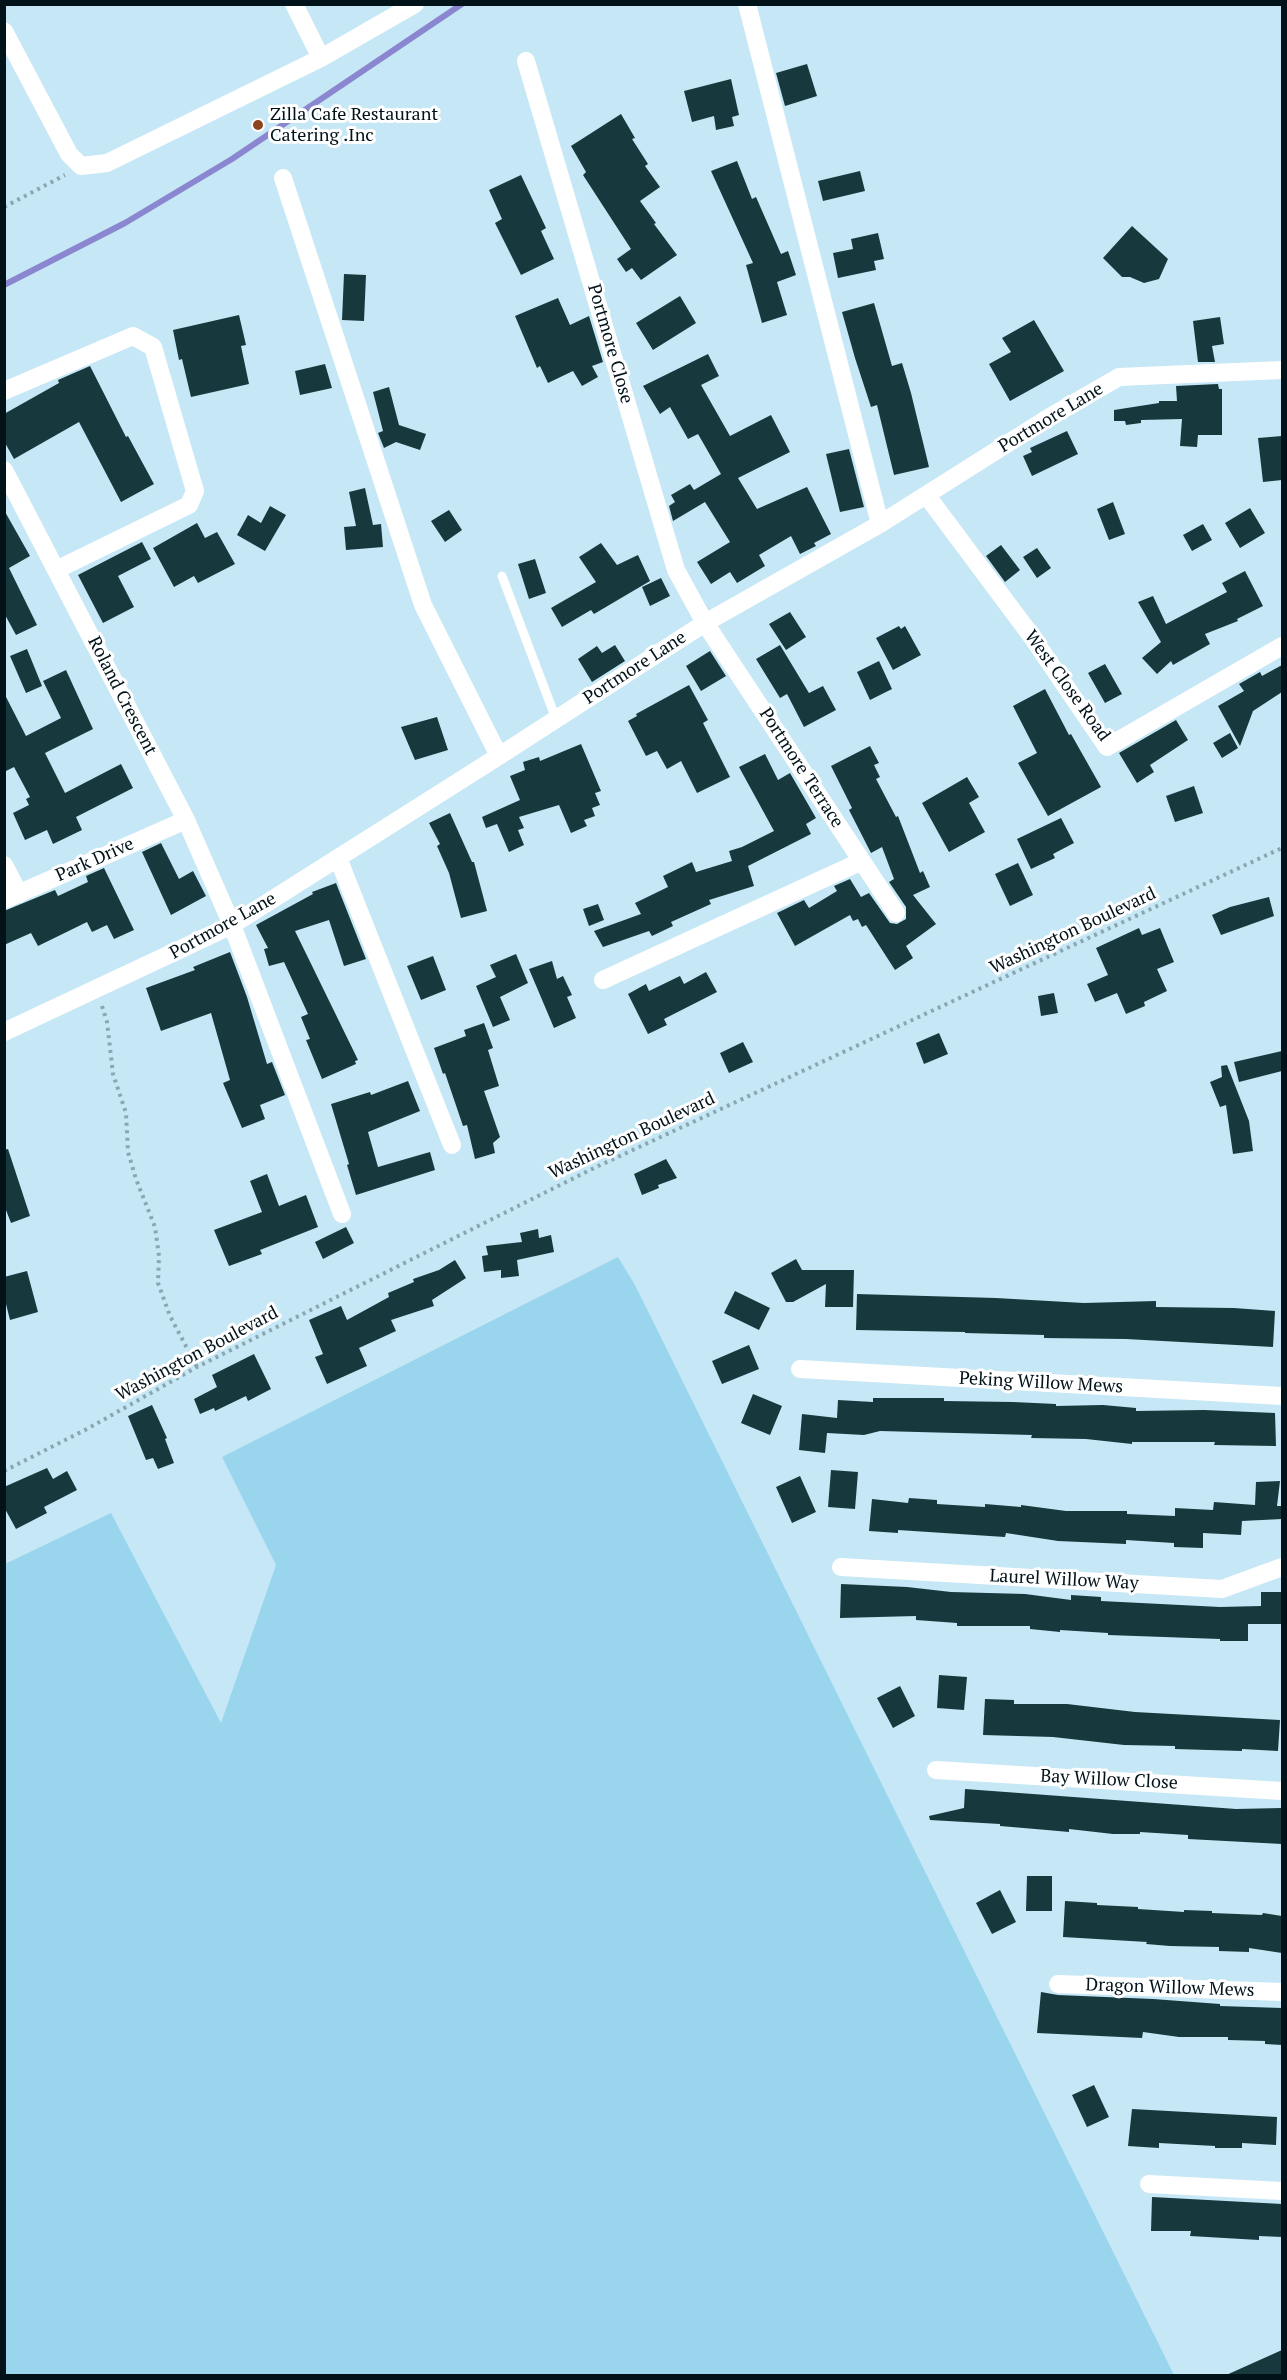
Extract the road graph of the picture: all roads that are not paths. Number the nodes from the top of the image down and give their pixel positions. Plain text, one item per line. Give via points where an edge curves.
1 (294, 4) edge
2 (415, 4) edge
3 (747, 4) edge
4 (4, 31) edge
5 (321, 58) junction
6 (526, 61) dead end
7 (283, 178) dead end
8 (1282, 370) edge
9 (4, 391) edge
10 (4, 470) edge
11 (927, 496) junction
12 (880, 524) junction
13 (56, 570) junction
14 (502, 576) dead end
15 (705, 623) junction
16 (1282, 646) edge
17 (556, 719) junction
18 (499, 756) junction
19 (186, 820) junction
20 (338, 858) junction
21 (862, 861) junction
22 (4, 865) edge
23 (12, 897) edge
24 (896, 913) dead end
25 (232, 925) junction
26 (603, 980) dead end
27 (4, 1032) edge
28 (452, 1145) dead end
29 (342, 1214) dead end
30 (800, 1369) dead end
31 (1282, 1396) edge
32 (841, 1567) dead end
33 (1282, 1567) edge
34 (936, 1770) dead end
35 (1282, 1791) edge
36 (1058, 1984) dead end
37 (1282, 1992) edge
38 (1149, 2184) dead end
39 (1282, 2191) edge

1 - 5 street
2 - 5 street
3 - 12 street
4 - 5 street via 69,154 81,166 107,163
6 - 15 street, Portmore Close via 676,570
7 - 18 street via 423,605
8 - 11 street, Portmore Lane via 1119,377
9 - 13 street via 133,336 153,347 195,491 189,505
10 - 13 street, Roland Crescent
11 - 12 street, Portmore Lane
11 - 16 street, West Close Road via 1030,634 1107,747
12 - 15 street, Portmore Lane
13 - 19 street, Roland Crescent
14 - 17 lane
15 - 17 street, Portmore Lane
15 - 21 street, Portmore Terrace
17 - 18 street, Portmore Lane
18 - 20 street, Portmore Lane
19 - 23 street, Park Drive
19 - 25 street, Roland Crescent
20 - 25 street, Portmore Lane
20 - 28 street
21 - 24 street, Portmore Terrace
21 - 26 street
22 - 23 street
25 - 27 street, Portmore Lane
25 - 29 street, Roland Crescent
30 - 31 street, Peking Willow Mews
32 - 33 street, Laurel Willow Way via 1222,1589
34 - 35 street, Bay Willow Close
36 - 37 street, Dragon Willow Mews
38 - 39 street

